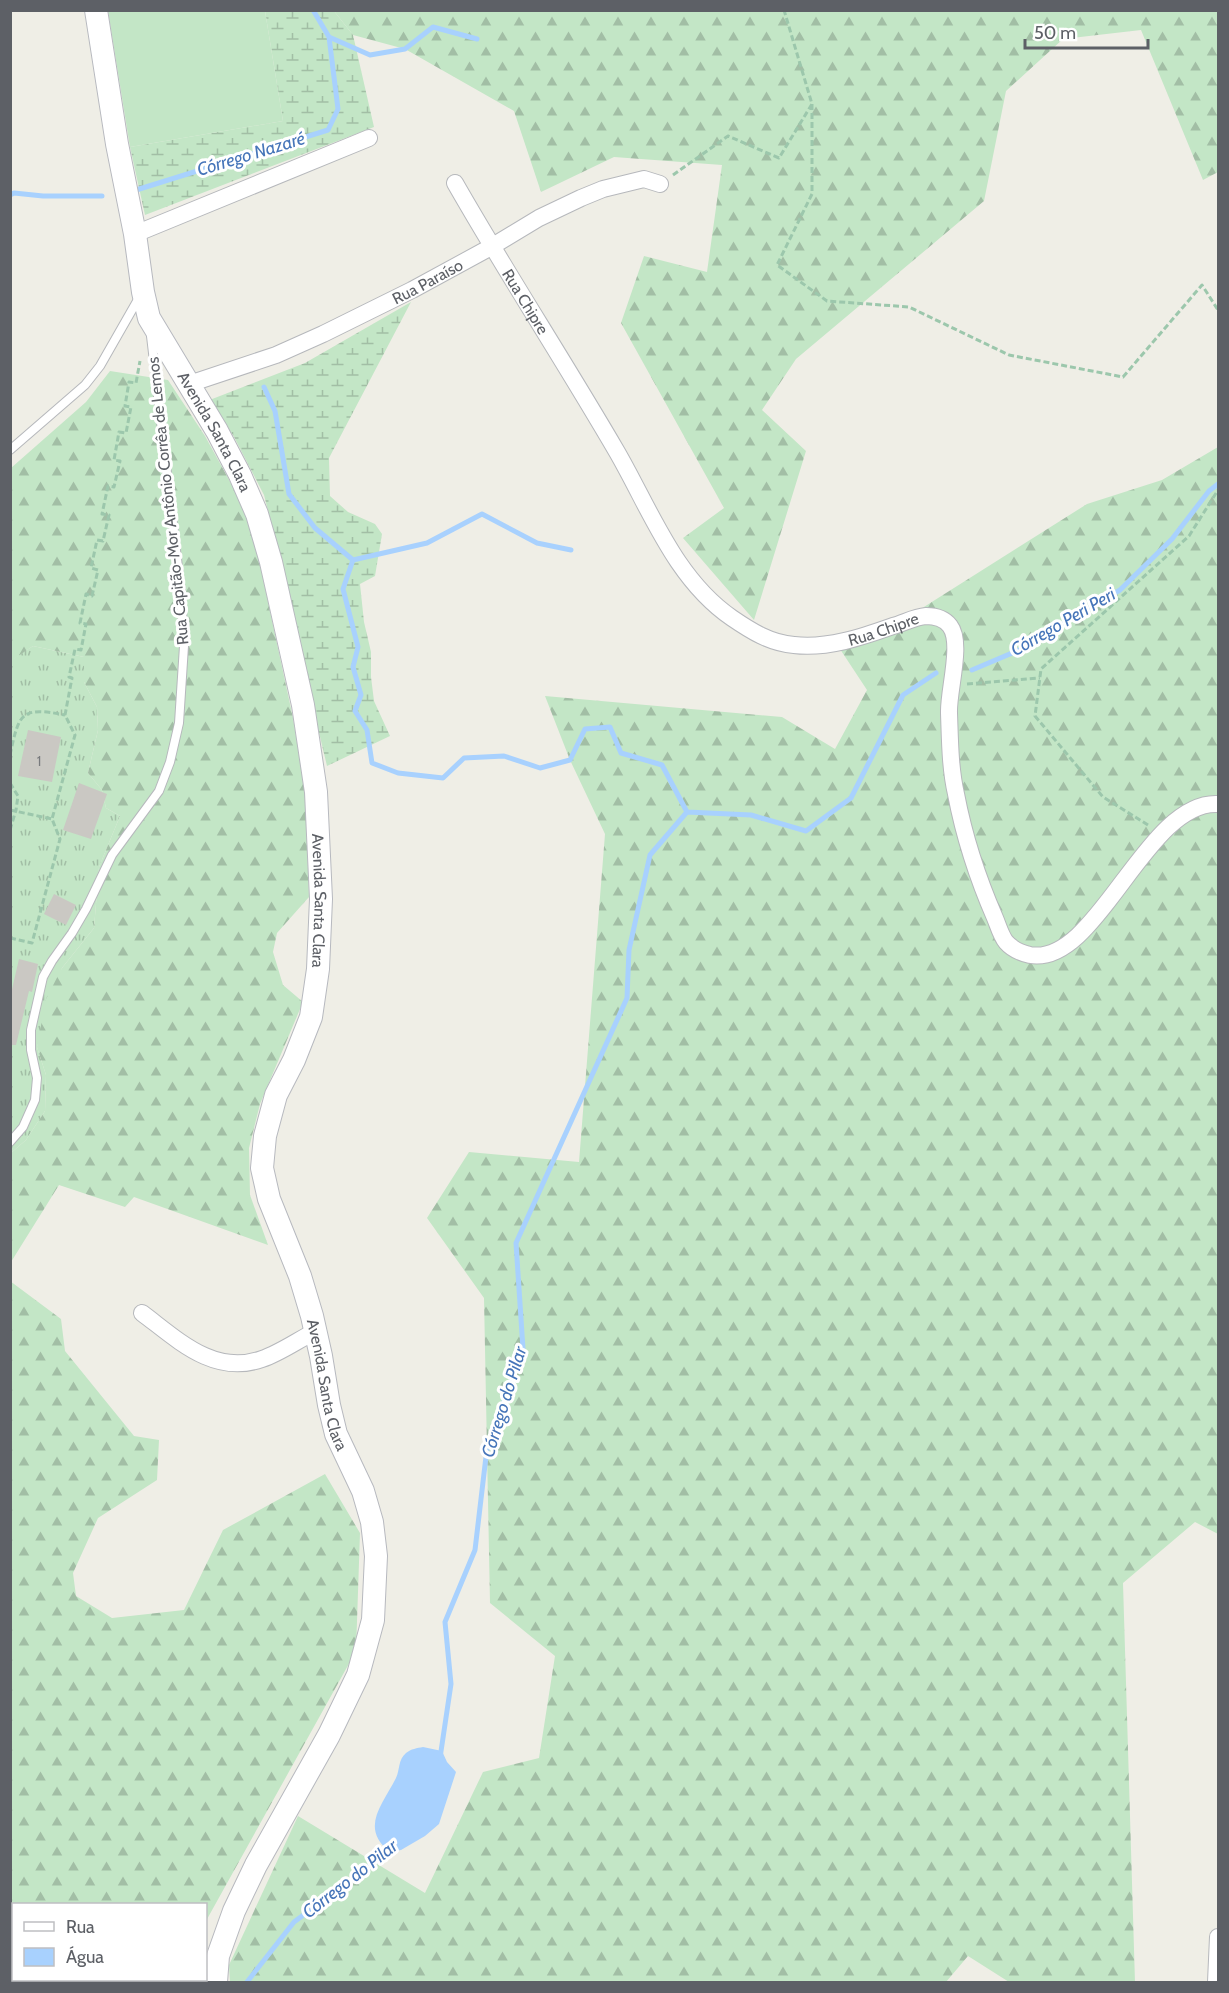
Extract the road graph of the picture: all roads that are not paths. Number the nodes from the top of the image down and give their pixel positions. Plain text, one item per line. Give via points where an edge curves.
1 (96, 10) edge
2 (369, 138) dead end
3 (455, 183) dead end
4 (660, 184) road end
5 (135, 234) junction
6 (491, 247) junction
7 (143, 292) junction
8 (149, 318) junction
9 (189, 384) junction
10 (10, 450) edge
11 (1218, 804) edge
12 (10, 1142) edge
13 (142, 1313) dead end
14 (316, 1331) junction
15 (1218, 1937) edge
16 (216, 1983) edge
17 (1216, 1983) edge

1 - 5 street, Avenida Santa Clara
2 - 5 street
3 - 6 street, Rua Chipre
4 - 6 street, Rua Paraíso via 644,179 603,189 538,218
5 - 7 street, Avenida Santa Clara
6 - 9 street, Rua Paraíso via 323,334 276,355
6 - 11 street, Rua Chipre via 618,453 664,540 685,570 728,616 773,641 796,646 824,645 863,636 918,617 930,616 949,624 955,658 949,708 955,793 990,905 1005,941 1018,952 1040,956 1064,946 1104,908 1174,821 1192,809
7 - 8 street, Avenida Santa Clara
7 - 10 lane via 85,385
8 - 9 street, Avenida Santa Clara
8 - 12 lane, Rua Capitão-Mor Antônio Corrêa de Lemos via 181,593 184,646 179,723 159,791 112,855 86,909 43,977 31,1030 37,1078 35,1100 23,1127
9 - 14 street, Avenida Santa Clara via 240,475 257,514 303,705 316,792 321,899 316,992 311,1017 276,1095 265,1136 262,1168 269,1199 300,1276
13 - 14 street via 193,1352 223,1363 262,1359
14 - 16 street, Avenida Santa Clara via 336,1434 363,1491 372,1522 376,1556 373,1620 358,1675 234,1911 218,1956
15 - 17 street

